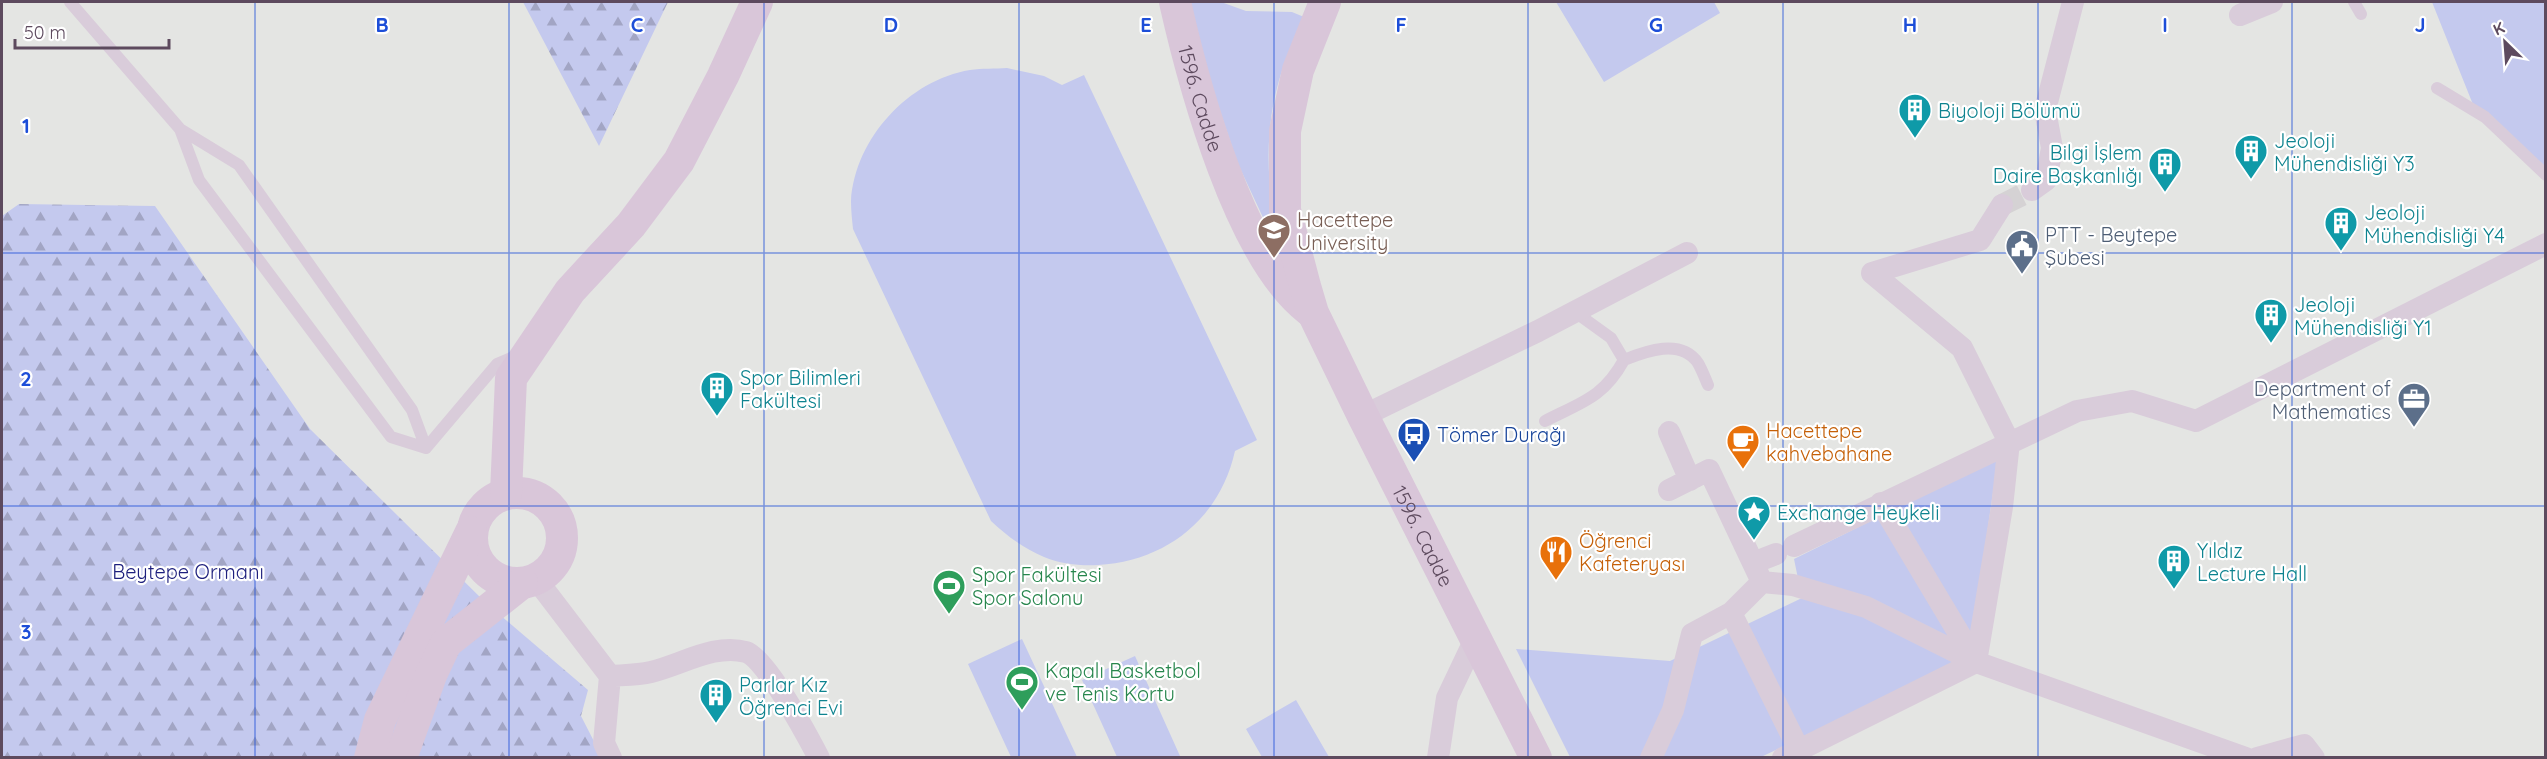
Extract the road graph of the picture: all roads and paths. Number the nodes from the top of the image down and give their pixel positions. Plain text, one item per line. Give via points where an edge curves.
1 (70, 2) edge
2 (757, 2) edge
3 (1175, 2) edge
4 (1325, 2) edge
5 (2073, 2) edge
6 (2272, 2) edge
7 (2354, 2) edge
8 (2361, 14) dead end
9 (2240, 15) dead end
10 (2437, 88) dead end
11 (180, 129) junction
12 (2546, 175) edge
13 (2032, 190) tunnel mouth
14 (2002, 205) tunnel mouth
15 (2546, 244) edge
16 (1688, 253) dead end
17 (1575, 312) junction
18 (1313, 313) junction
19 (529, 351) junction
20 (1624, 360) junction
21 (1708, 385) dead end
22 (1363, 416) junction
23 (1545, 422) dead end
24 (1669, 432) dead end
25 (2009, 442) junction
26 (426, 448) junction
27 (1690, 480) junction
28 (1669, 490) dead end
29 (506, 494) junction
30 (1881, 503) junction
31 (471, 532) junction
32 (1758, 573) junction
33 (529, 581) junction
34 (1731, 613) junction
35 (1476, 638) junction
36 (1976, 662) junction
37 (610, 676) junction
38 (1791, 754) edge
39 (370, 758) edge
40 (401, 758) edge
41 (611, 758) edge
42 (819, 758) edge
43 (1438, 758) edge
44 (1536, 758) edge
45 (1651, 758) edge
46 (2246, 758) edge
47 (2257, 758) edge
48 (2314, 758) edge

1 - 11 lane
2 - 19 main road via 679,161 631,225 570,291
3 - 18 main road, 1596. Cadde via 1200,98 1246,223 1271,268 1297,301
4 - 18 main road, 1596. Cadde via 1298,70 1285,131 1285,210
5 - 13 street via 2045,110 2052,148 2046,180
6 - 9 street
7 - 8 lane
10 - 12 lane via 2485,117
11 - 26 lane via 239,165 412,410
11 - 26 lane via 199,180 391,437
14 - 25 street via 1980,240 1872,273 1962,348
15 - 25 street via 2196,421 2132,401 2077,411
16 - 17 street
17 - 20 lane via 1611,338
17 - 22 street
18 - 22 main road, 1596. Cadde
19 - 26 lane via 497,364
19 - 29 main road via 511,378
20 - 21 lane via 1648,350 1676,348 1697,361
20 - 23 lane via 1613,380 1599,393
22 - 35 main road, 1596. Cadde
24 - 27 street
25 - 30 street
25 - 36 street
27 - 28 street
27 - 32 street via 1709,470
29 - 31 main road via 480,511
29 - 33 main road via 536,496 552,510 562,530 557,559 548,571
30 - 32 street via 1785,550
30 - 36 street
31 - 33 main road via 474,555 493,577 507,583
31 - 39 main road via 380,720
32 - 34 street
32 - 36 street via 1866,607
33 - 37 street
33 - 40 main road via 446,643
34 - 38 street
34 - 45 street via 1692,634 1674,710
35 - 43 street via 1447,698
35 - 44 main road, 1596. Cadde
36 - 38 street
36 - 46 street
37 - 41 street via 604,743
37 - 42 street via 651,672 718,651 746,652 758,659
47 - 48 street via 2304,745

